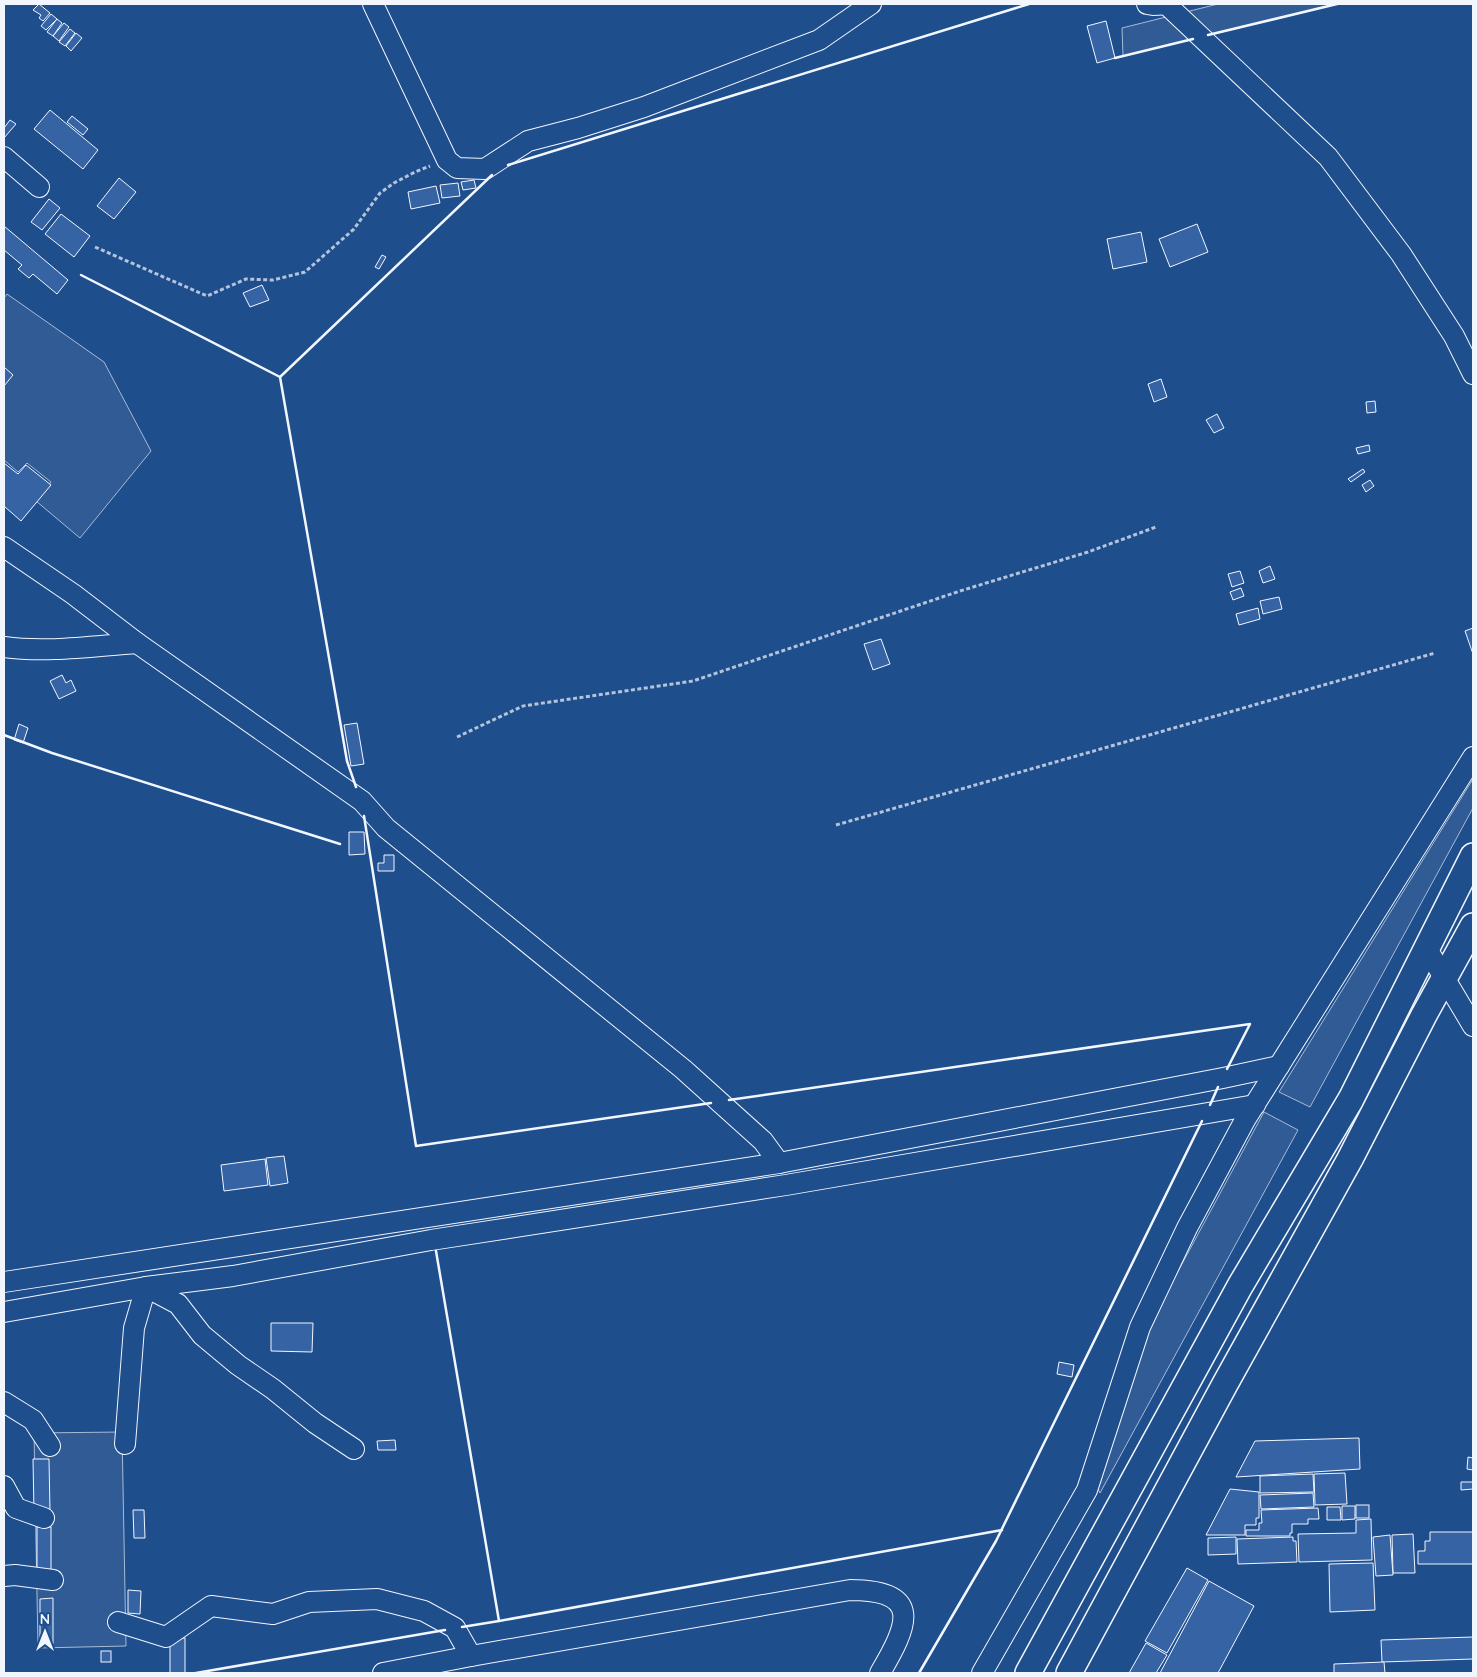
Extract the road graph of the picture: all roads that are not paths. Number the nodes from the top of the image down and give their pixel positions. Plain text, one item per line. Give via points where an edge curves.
1 (373, 4) edge
2 (871, 4) edge
3 (1163, 4) edge
4 (4, 157) edge
5 (40, 187) dead end
6 (1473, 374) edge
7 (4, 547) edge
8 (137, 643) junction
9 (4, 647) edge
10 (1473, 757) edge
11 (1473, 856) edge
12 (1473, 926) edge
13 (1427, 949) junction
14 (1444, 978) junction
15 (1473, 1026) edge
16 (1279, 1066) junction
17 (1254, 1105) junction
18 (779, 1163) junction
19 (4, 1282) edge
20 (146, 1287) junction
21 (4, 1312) edge
22 (4, 1402) edge
23 (125, 1444) dead end
24 (50, 1446) dead end
25 (354, 1449) dead end
26 (4, 1486) edge
27 (4, 1508) edge
28 (25, 1512) junction
29 (44, 1518) dead end
30 (4, 1576) edge
31 (53, 1580) dead end
32 (118, 1622) dead end
33 (471, 1656) junction
34 (383, 1673) edge
35 (880, 1673) edge
36 (982, 1673) edge
37 (1028, 1673) edge
38 (1069, 1673) edge

1 - 2 street via 448,160 457,168 485,169 528,141 644,107 819,40
3 - 6 street via 1328,157 1400,254 1454,336
4 - 5 street
7 - 8 street
8 - 9 street
8 - 18 street via 362,801 386,828 683,1069 763,1141
10 - 16 street
11 - 13 main road
12 - 14 main road
13 - 14 street
13 - 37 main road via 1351,1099 1240,1286
14 - 15 street
14 - 38 main road via 1350,1159
16 - 17 street
16 - 18 street
17 - 20 street via 786,1185 431,1240 233,1276
17 - 36 street via 1187,1228 1140,1327 1087,1490
18 - 19 street
20 - 21 street
20 - 23 street via 134,1328
20 - 25 street via 178,1304 202,1335 238,1365
22 - 24 street via 33,1420
26 - 28 street via 16,1508
27 - 28 street
28 - 29 street
30 - 31 street
32 - 33 street via 166,1637 211,1606 273,1614 309,1602 377,1599 424,1611 455,1628
33 - 34 street
33 - 35 street via 834,1592 866,1590 881,1592 895,1599 903,1609 903,1628

